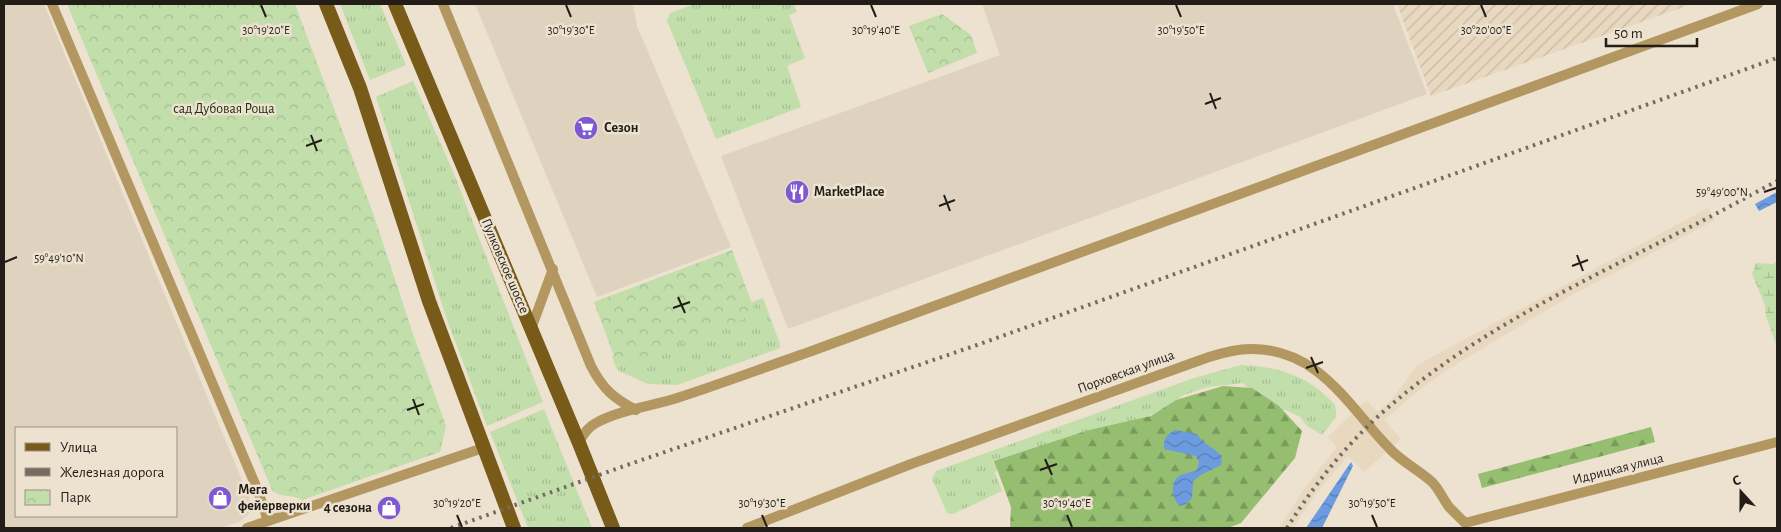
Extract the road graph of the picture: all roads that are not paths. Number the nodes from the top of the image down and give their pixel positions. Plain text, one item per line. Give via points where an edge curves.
1 (52, 4) edge
2 (326, 4) edge
3 (395, 4) edge
4 (443, 4) edge
5 (1758, 4) edge
6 (553, 269) junction
7 (531, 329) junction
8 (636, 410) junction
9 (1777, 442) edge
10 (579, 443) junction
11 (483, 448) junction
12 (268, 521) junction
13 (1465, 523) joint
14 (247, 528) edge
15 (514, 528) edge
16 (613, 528) edge
17 (747, 528) edge

1 - 12 street
2 - 11 main road via 360,88 429,300
3 - 7 main road, Пулковское шоссе
4 - 6 street
5 - 8 street via 809,352
6 - 7 street
6 - 8 street via 598,379 617,400
7 - 10 main road, Пулковское шоссе
8 - 10 street via 596,423 582,435
9 - 13 street, Идрицкая улица
10 - 16 main road, Пулковское шоссе
11 - 12 street
11 - 15 main road
12 - 14 street
13 - 17 street, Порховская улица via 1433,484 1390,449 1316,369 1276,352 1249,348 1209,357 911,464

